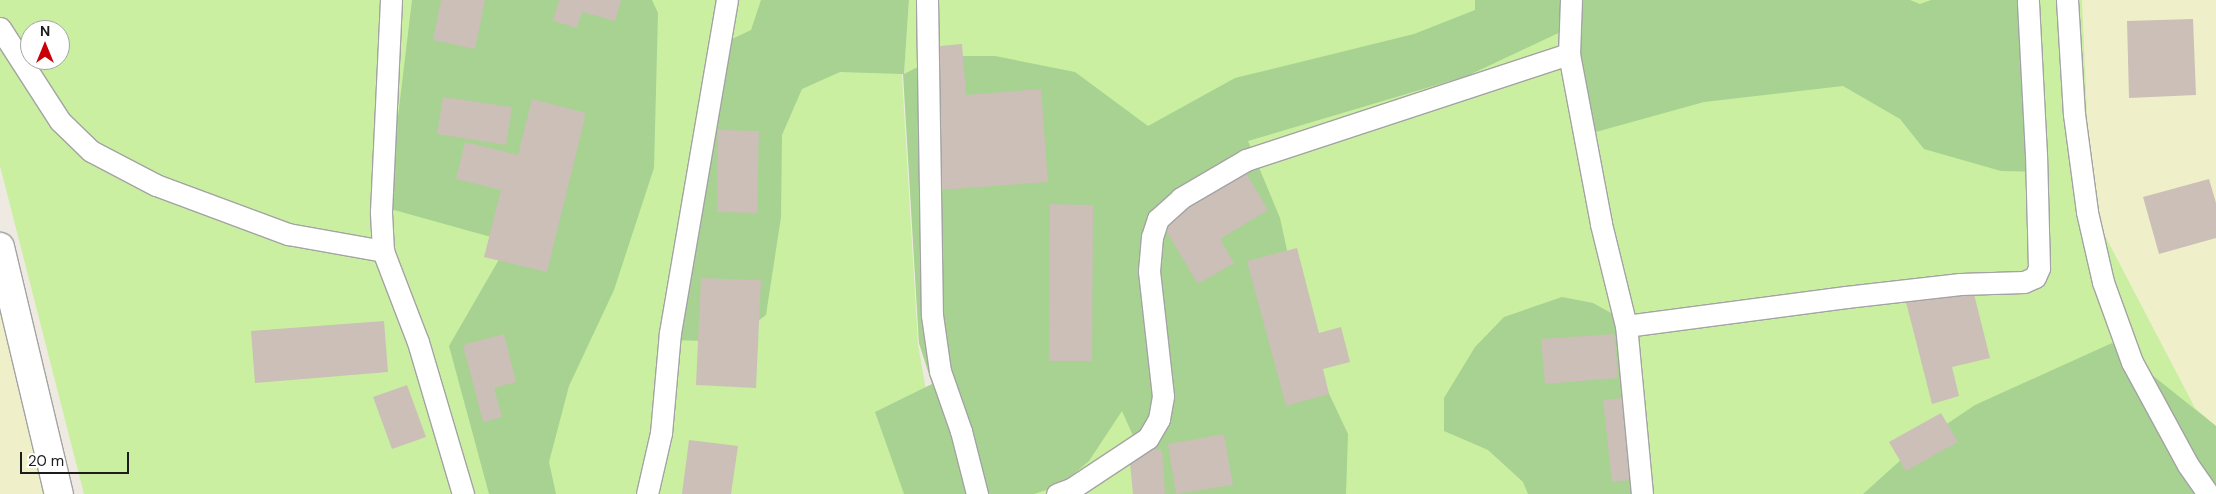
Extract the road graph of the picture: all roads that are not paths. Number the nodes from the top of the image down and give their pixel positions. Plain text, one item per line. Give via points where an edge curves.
1 (392, 0) edge
2 (727, 0) edge
3 (927, 0) edge
4 (1571, 0) edge
5 (2028, 0) edge
6 (2067, 0) edge
7 (0, 28) edge
8 (1569, 54) junction
9 (0, 247) edge
10 (383, 251) junction
11 (1626, 326) junction
12 (59, 494) edge
13 (463, 494) edge
14 (647, 494) edge
15 (978, 494) edge
16 (1057, 494) edge
17 (1642, 494) edge
18 (2208, 494) edge

1 - 10 lane via 381,212
2 - 14 lane via 670,333 661,433
3 - 15 lane via 932,315 940,371
4 - 8 lane
5 - 11 lane via 2039,268 2035,277 2024,282 1960,284 1846,296
6 - 18 lane via 2075,124 2087,212 2103,282 2132,362 2188,465
7 - 10 lane via 60,121 91,151 156,185 288,234
8 - 11 lane via 1601,224
8 - 16 lane via 1246,160 1181,198 1158,219 1152,237 1149,271 1163,396 1159,419 1148,438 1071,489
9 - 12 street
10 - 13 lane via 418,342
11 - 17 lane

